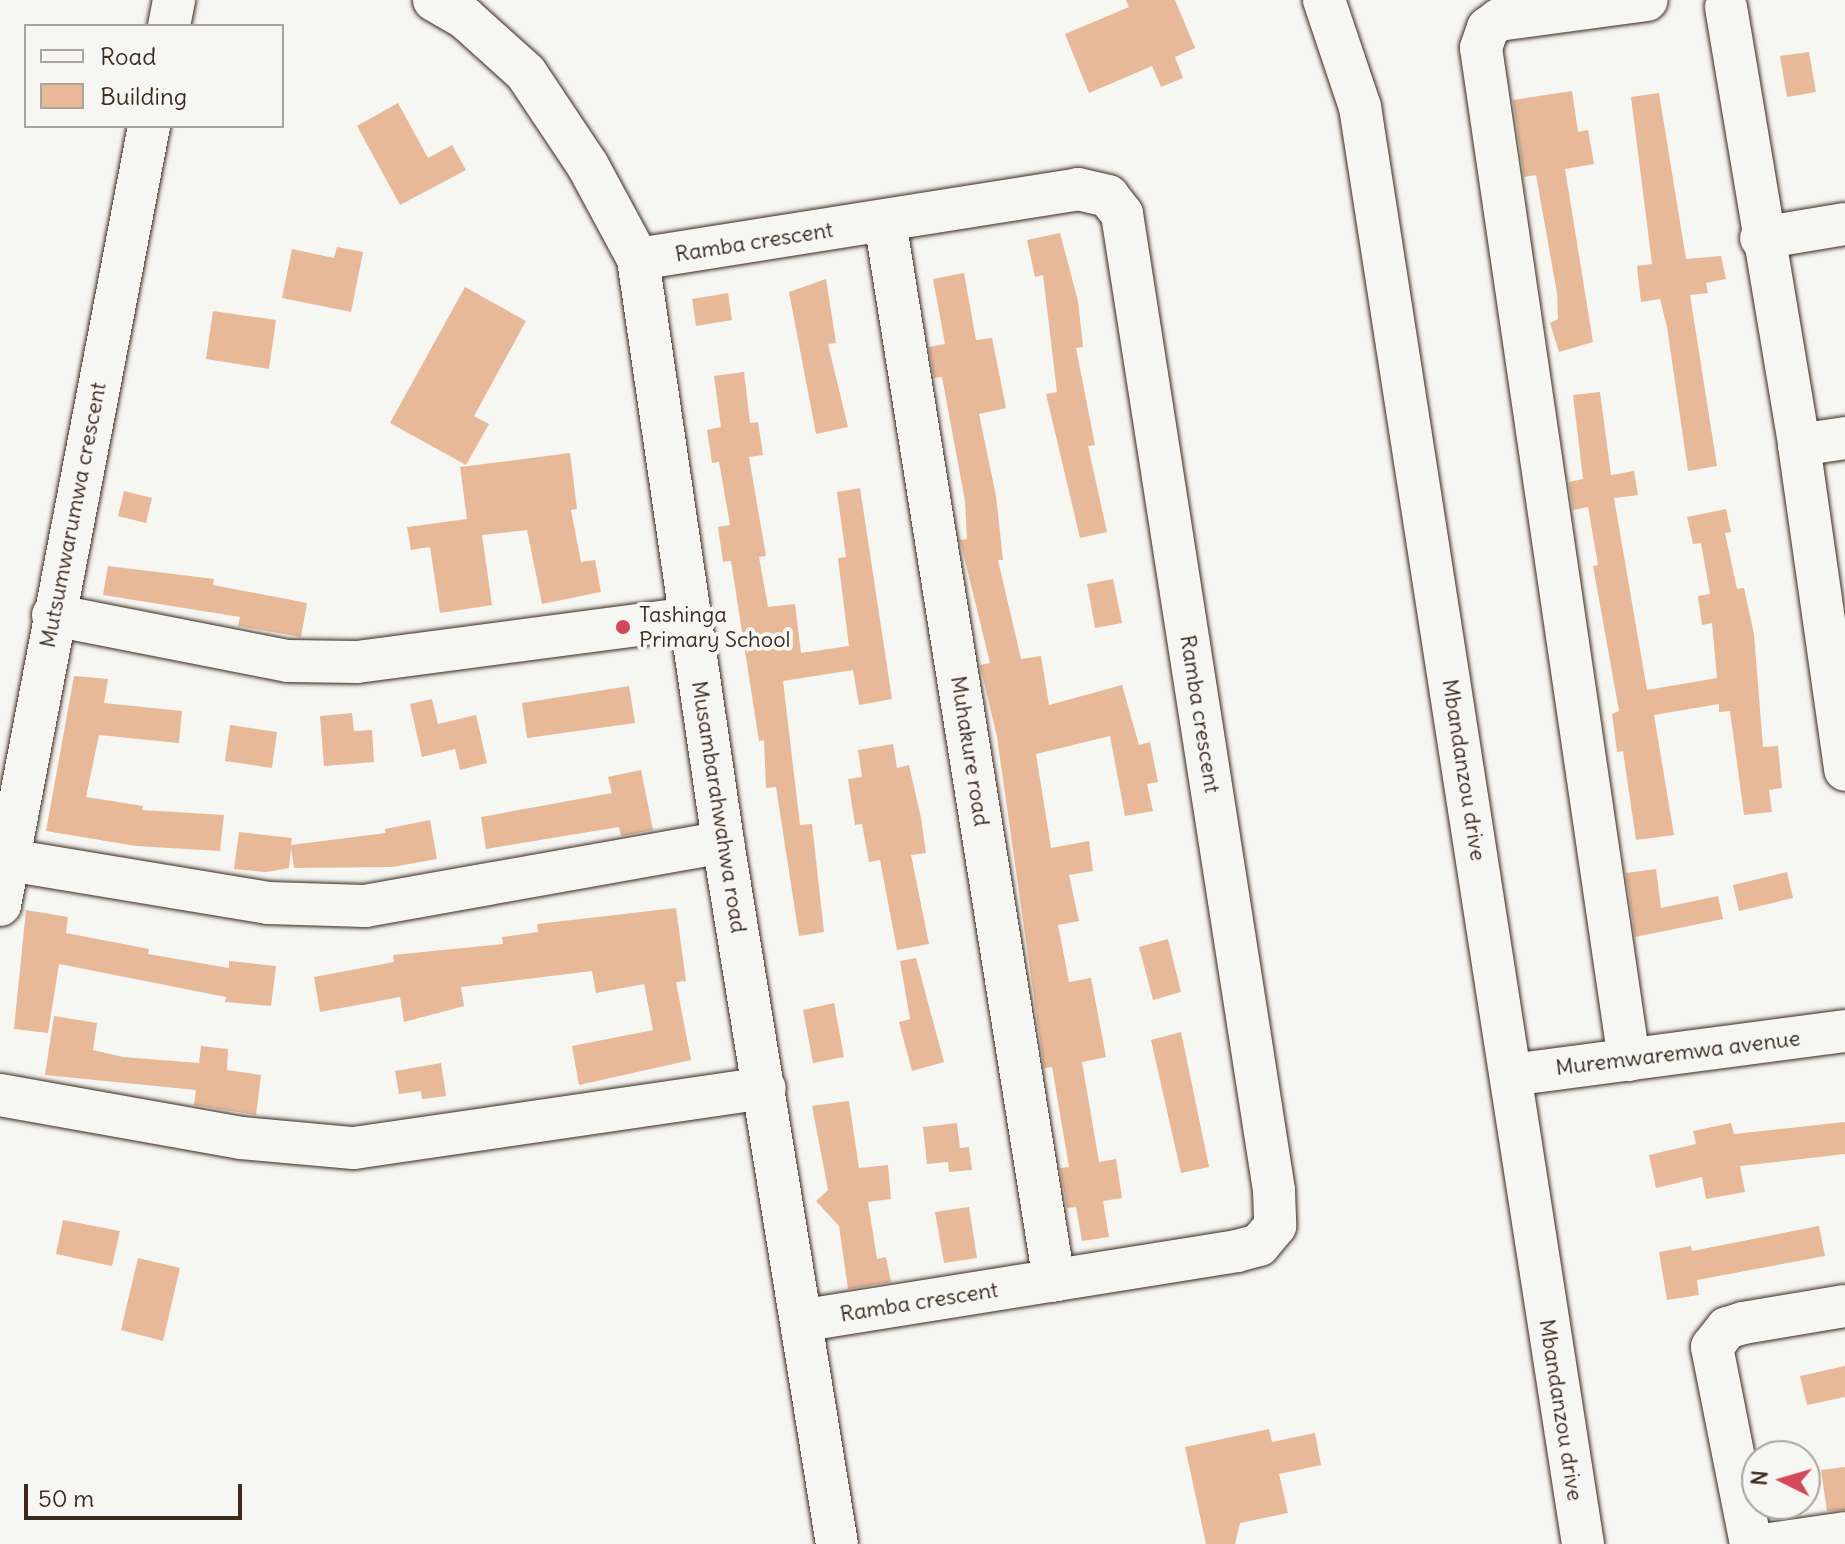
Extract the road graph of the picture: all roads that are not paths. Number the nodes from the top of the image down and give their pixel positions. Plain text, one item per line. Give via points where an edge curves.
1 (174, 0) edge
2 (434, 0) edge
3 (1324, 0) edge
4 (1647, 0) edge
5 (1733, 2) edge
6 (169, 24) edge
7 (149, 128) edge
8 (885, 221) junction
9 (1845, 224) edge
10 (1761, 238) junction
11 (638, 259) junction
12 (1845, 438) edge
13 (1799, 445) junction
14 (53, 615) junction
15 (690, 618) junction
16 (1838, 681) edge
17 (1845, 770) edge
18 (723, 842) junction
19 (9, 860) junction
20 (0, 905) edge
21 (1845, 1031) edge
22 (1629, 1060) junction
23 (1511, 1075) junction
24 (765, 1088) junction
25 (0, 1095) edge
26 (1054, 1281) junction
27 (1845, 1306) edge
28 (804, 1320) junction
29 (1845, 1533) edge
30 (837, 1544) edge
31 (1583, 1544) edge
32 (1751, 1544) edge
33 (1770, 1544) edge

1 - 6 street
2 - 11 street, Musambarahwahwa road via 465,18 526,73 581,155
3 - 23 street, Mbandanzou drive via 1360,107
4 - 22 street via 1499,20 1488,28 1481,48
5 - 10 street
7 - 14 street, Mutsumwarumwa crescent
8 - 11 street, Ramba crescent
8 - 26 street, Muhakure road
8 - 26 street, Ramba crescent via 1078,189 1108,196 1122,214 1125,230 1274,1190 1275,1226 1259,1245 1237,1251
9 - 10 street
10 - 13 street
11 - 15 street, Musambarahwahwa road
12 - 13 street
13 - 16 street
14 - 15 street via 288,661 357,662
14 - 19 street, Mutsumwarumwa crescent
15 - 18 street, Musambarahwahwa road
16 - 17 street
18 - 19 street via 365,906 268,903
18 - 24 street, Musambarahwahwa road
19 - 20 street, Mutsumwarumwa crescent
21 - 22 street, Muremwaremwa avenue
22 - 23 street, Muremwaremwa avenue
23 - 31 street, Mbandanzou drive via 1524,1187
24 - 25 street via 354,1148 241,1138
24 - 28 street, Musambarahwahwa road
26 - 28 street, Ramba crescent
27 - 32 street via 1727,1328 1712,1347
28 - 30 street, Musambarahwahwa road
29 - 33 street

